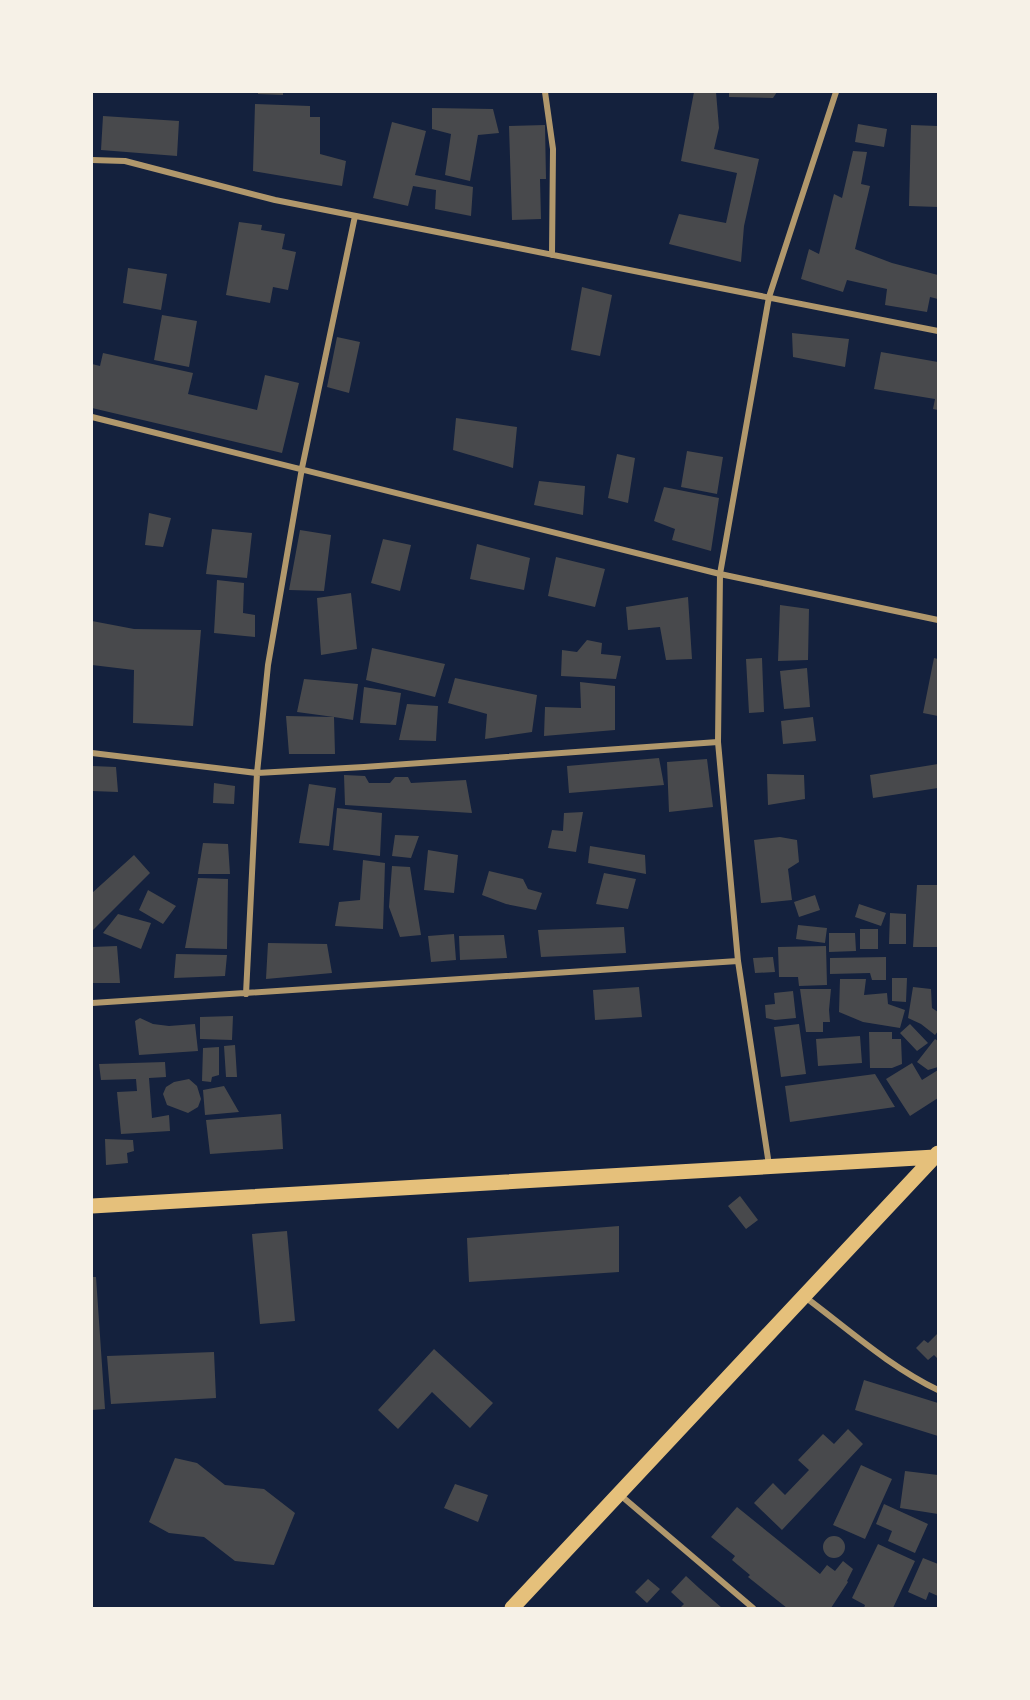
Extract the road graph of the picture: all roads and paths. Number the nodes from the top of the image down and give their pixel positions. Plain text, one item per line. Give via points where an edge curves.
1 (544, 92) edge
2 (836, 92) edge
3 (92, 160) edge
4 (355, 216) junction
5 (552, 255) junction
6 (769, 297) junction
7 (939, 331) edge
8 (92, 417) edge
9 (302, 468) junction
10 (720, 574) junction
11 (939, 620) edge
12 (718, 742) junction
13 (92, 753) edge
14 (257, 773) junction
15 (738, 961) junction
16 (246, 994) junction
17 (92, 1003) edge
18 (937, 1155) edge
19 (769, 1166) junction
20 (92, 1206) edge
21 (805, 1298) junction
22 (939, 1390) edge
23 (619, 1494) junction
24 (512, 1608) edge
25 (753, 1608) edge

1 - 5 street via 553,148
2 - 6 street
3 - 4 street via 125,161
4 - 5 street
4 - 9 street
5 - 6 street
6 - 7 street
6 - 10 street
8 - 9 street
9 - 10 street
9 - 14 street via 268,665
10 - 11 street
10 - 12 street
12 - 14 street
12 - 15 street
13 - 14 street
14 - 16 street
15 - 16 street
15 - 19 street
16 - 17 street
18 - 19 main road
18 - 21 main road
19 - 20 main road
21 - 22 street via 924,1384
21 - 23 main road
23 - 24 main road
23 - 25 street

